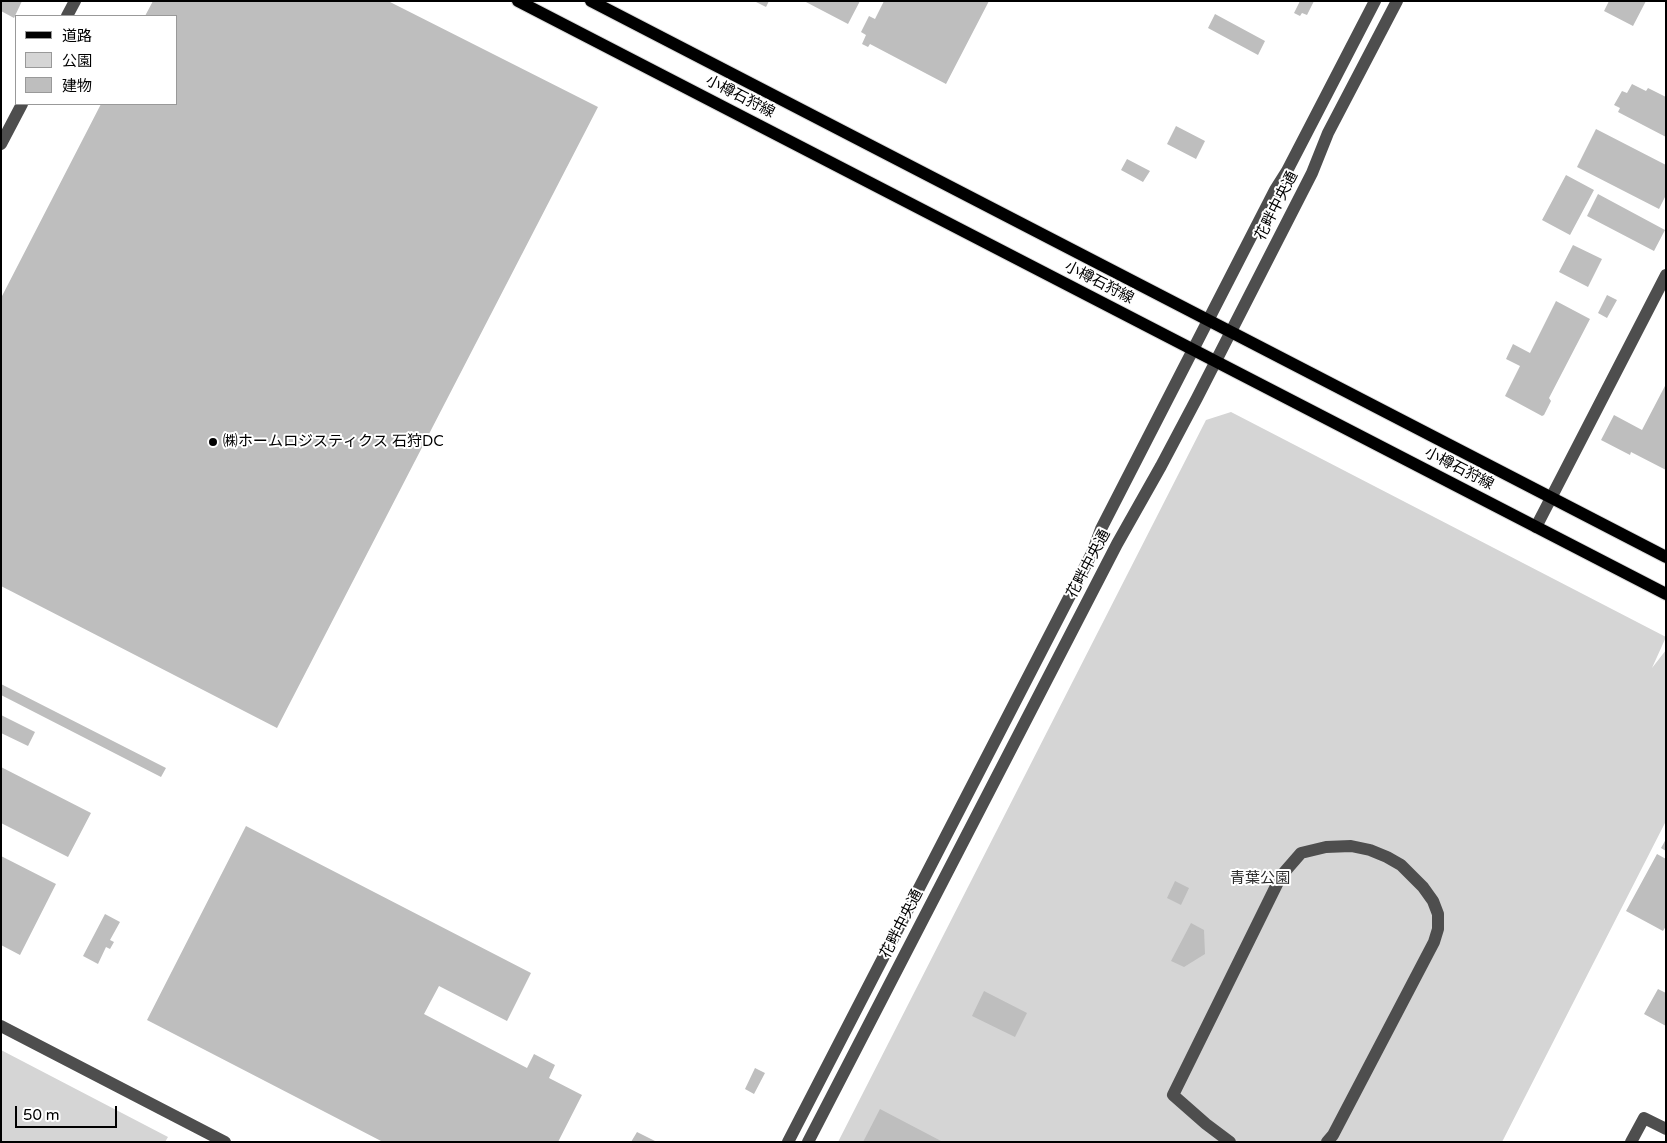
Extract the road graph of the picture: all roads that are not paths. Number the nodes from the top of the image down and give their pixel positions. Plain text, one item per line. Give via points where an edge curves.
1 (75, 1) edge
2 (518, 1) edge
3 (591, 1) edge
4 (1375, 1) edge
5 (1397, 1) edge
6 (68, 15) edge
7 (21, 105) edge
8 (1, 144) edge
9 (1666, 275) edge
10 (1208, 320) junction
11 (1230, 333) junction
12 (1193, 350) junction
13 (1216, 362) junction
14 (1551, 497) junction
15 (1536, 527) junction
16 (1666, 557) edge
17 (1666, 594) edge
18 (1, 1026) edge
19 (1666, 1129) edge
20 (225, 1142) edge
21 (788, 1142) edge
22 (808, 1142) edge
23 (1230, 1142) edge
24 (1328, 1142) edge
25 (1631, 1142) edge

1 - 6 street
2 - 12 main road, 小樽石狩線
3 - 10 main road, 小樽石狩線
4 - 10 street, 花畔中央通
5 - 11 street, 花畔中央通
7 - 8 street
9 - 14 street
10 - 11 main road, 小樽石狩線
10 - 12 street, 花畔中央通
11 - 13 street, 花畔中央通
11 - 14 main road, 小樽石狩線
12 - 13 main road, 小樽石狩線
12 - 21 street, 花畔中央通
13 - 15 main road, 小樽石狩線
13 - 22 street, 花畔中央通 via 1113,552
14 - 15 street
14 - 16 main road, 小樽石狩線
15 - 17 main road, 小樽石狩線
18 - 20 street
19 - 25 street via 1644,1118
23 - 24 street via 1173,1095 1281,876 1301,853 1326,846 1351,846 1370,850 1401,865 1433,901 1438,914 1438,929

